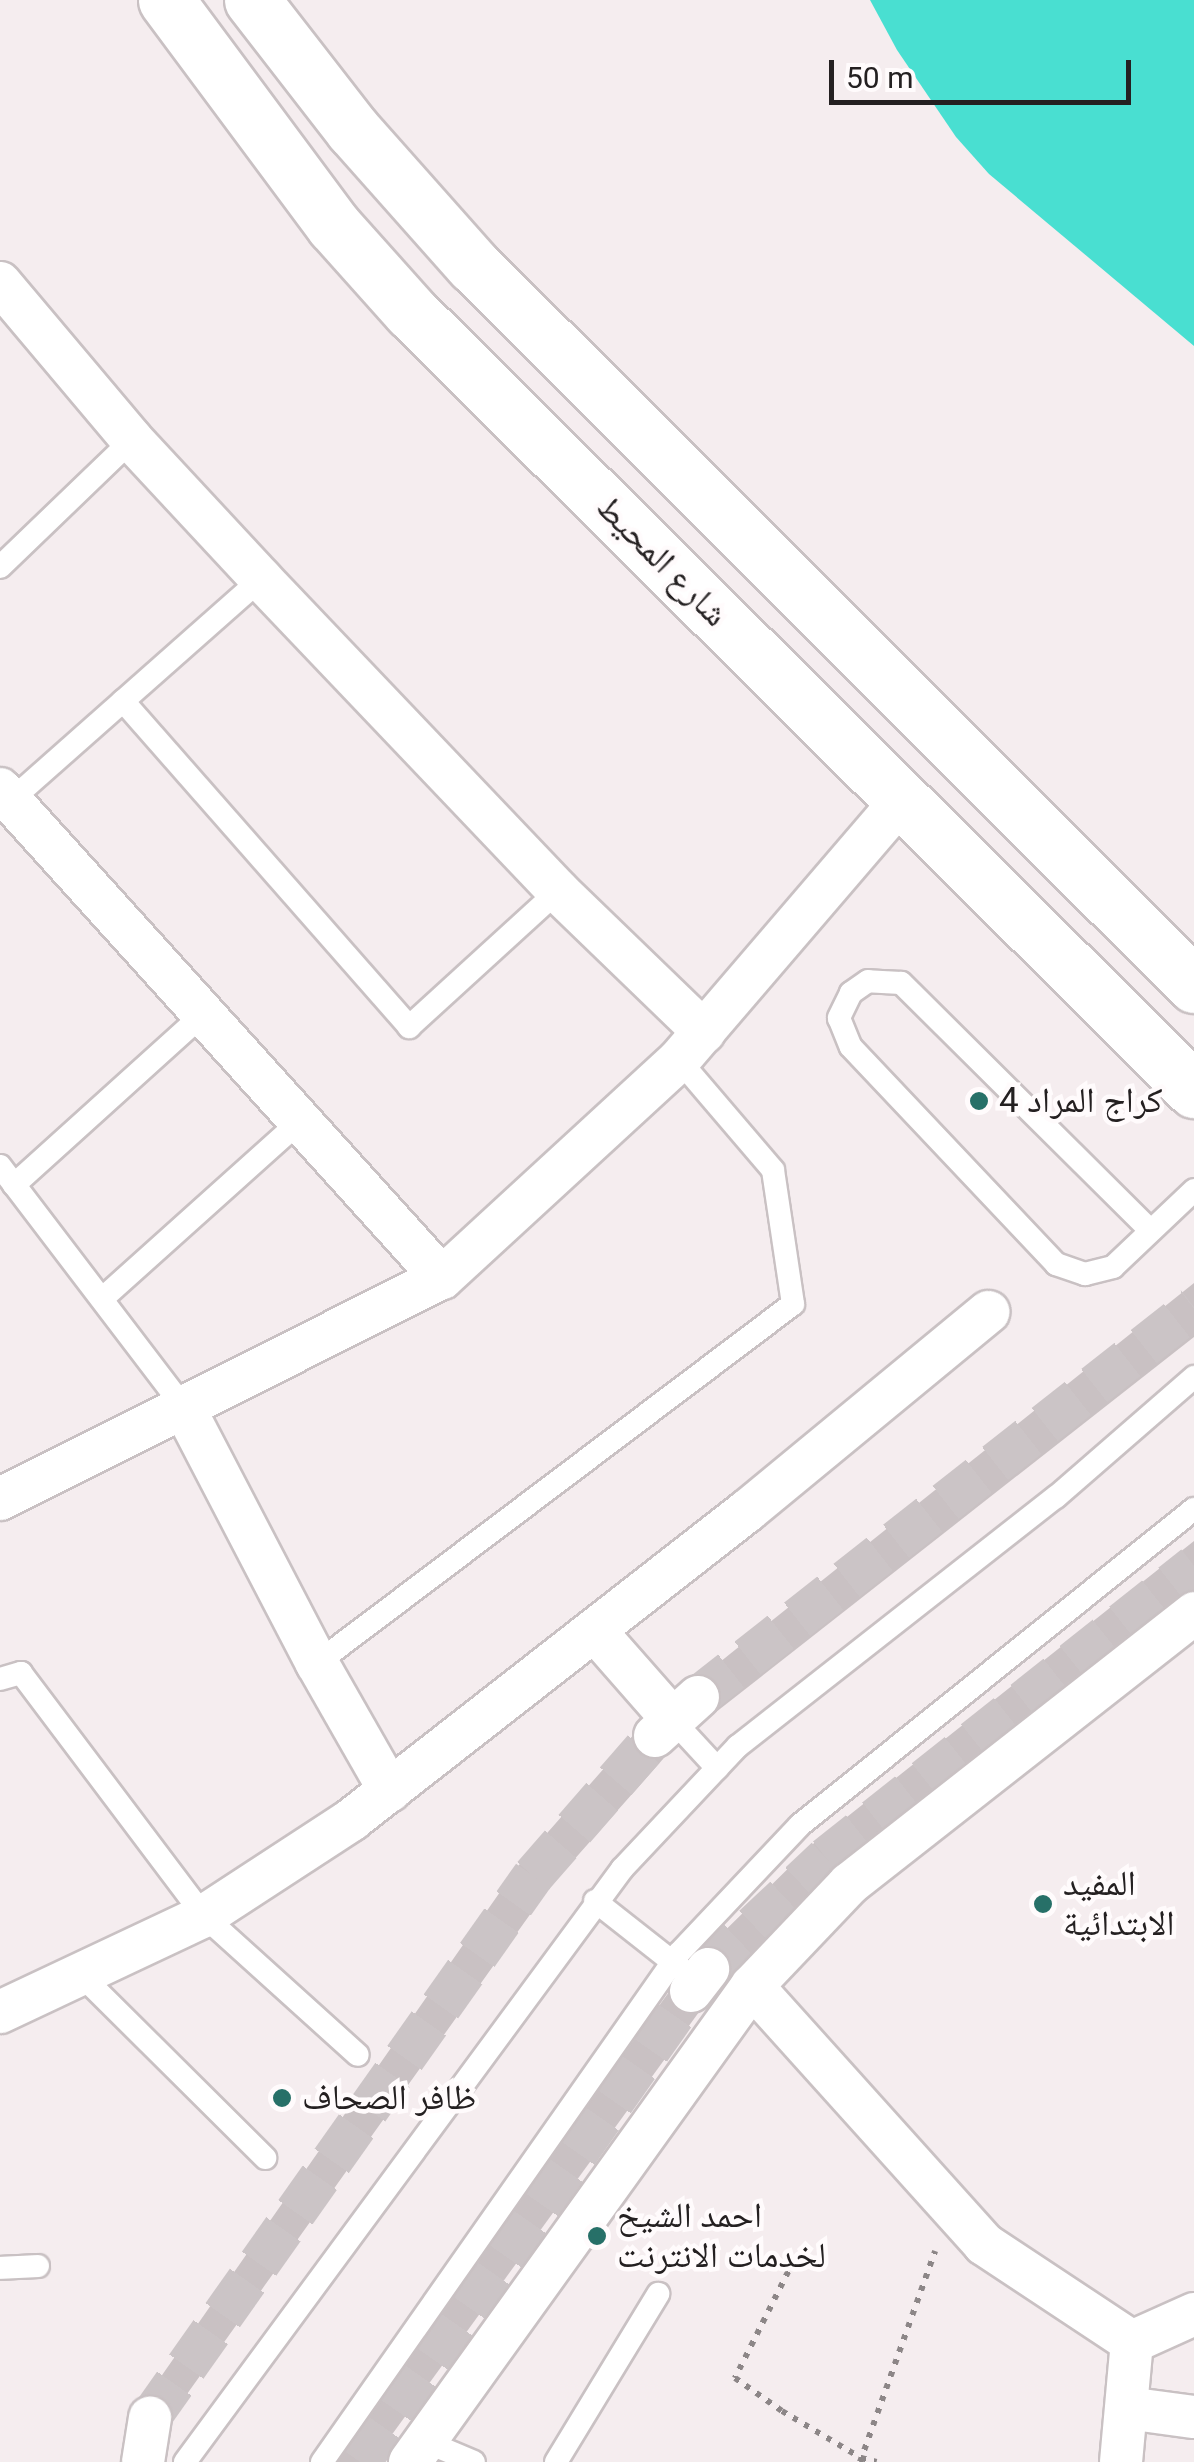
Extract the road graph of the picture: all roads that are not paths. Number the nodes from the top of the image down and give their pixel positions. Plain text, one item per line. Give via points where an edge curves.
1 (166, 0) edge
2 (252, 0) edge
3 (0, 283) edge
4 (132, 440) junction
5 (0, 567) edge
6 (261, 579) junction
7 (123, 701) junction
8 (5, 795) edge
9 (902, 800) junction
10 (558, 890) junction
11 (1194, 985) edge
12 (204, 1014) junction
13 (691, 1046) junction
14 (1194, 1090) edge
15 (300, 1121) junction
16 (7, 1176) edge
17 (1194, 1190) edge
18 (1150, 1230) junction
19 (442, 1278) junction
20 (103, 1298) junction
21 (988, 1312) dead end
22 (1194, 1378) edge
23 (183, 1406) junction
24 (2, 1494) edge
25 (1194, 1509) edge
26 (1194, 1613) edge
27 (595, 1631) junction
28 (316, 1664) junction
29 (0, 1680) edge
30 (671, 1714) joint
31 (717, 1768) junction
32 (390, 1790) junction
33 (595, 1901) junction
34 (204, 1916) junction
35 (78, 1972) junction
36 (710, 1986) junction
37 (0, 2012) edge
38 (358, 2055) dead end
39 (265, 2158) dead end
40 (38, 2266) dead end
41 (0, 2268) edge
42 (658, 2294) dead end
43 (1194, 2314) edge
44 (1132, 2342) junction
45 (1126, 2408) junction
46 (1194, 2417) edge
47 (150, 2418) tunnel mouth
48 (417, 2452) edge
49 (143, 2462) edge
50 (185, 2462) edge
51 (322, 2462) edge
52 (474, 2462) edge
53 (556, 2462) edge
54 (1121, 2462) edge

1 - 9 main road, شارع المحيط via 334,226 412,312
2 - 11 main road via 352,130 473,265
3 - 4 street
4 - 5 lane
4 - 6 street
6 - 7 lane
6 - 10 street
7 - 8 lane
7 - 10 lane via 409,1027
8 - 12 street
9 - 13 street
9 - 14 main road, شارع المحيط
10 - 13 street
12 - 15 street
12 - 16 lane
13 - 19 street
13 - 28 lane via 773,1170 793,1304
15 - 19 street
15 - 20 lane
16 - 20 lane
17 - 18 lane
18 - 18 lane via 1113,1267 1085,1274 1056,1264 851,1048 839,1018 852,993 868,981 901,984
19 - 23 street
20 - 23 lane
21 - 27 street
22 - 31 lane
23 - 24 street
23 - 28 street
25 - 36 lane via 800,1825
26 - 36 street
27 - 30 street
27 - 32 street
28 - 32 street
29 - 34 lane via 21,1673
30 - 31 lane
31 - 33 lane
32 - 34 street
33 - 36 lane
33 - 50 lane
34 - 35 street
34 - 38 lane
35 - 37 street
35 - 39 lane
36 - 44 street via 984,2244
36 - 48 street
36 - 51 lane
40 - 41 lane
42 - 53 lane
43 - 44 street
44 - 45 street
45 - 46 street
45 - 54 street
47 - 49 street
48 - 52 lane

